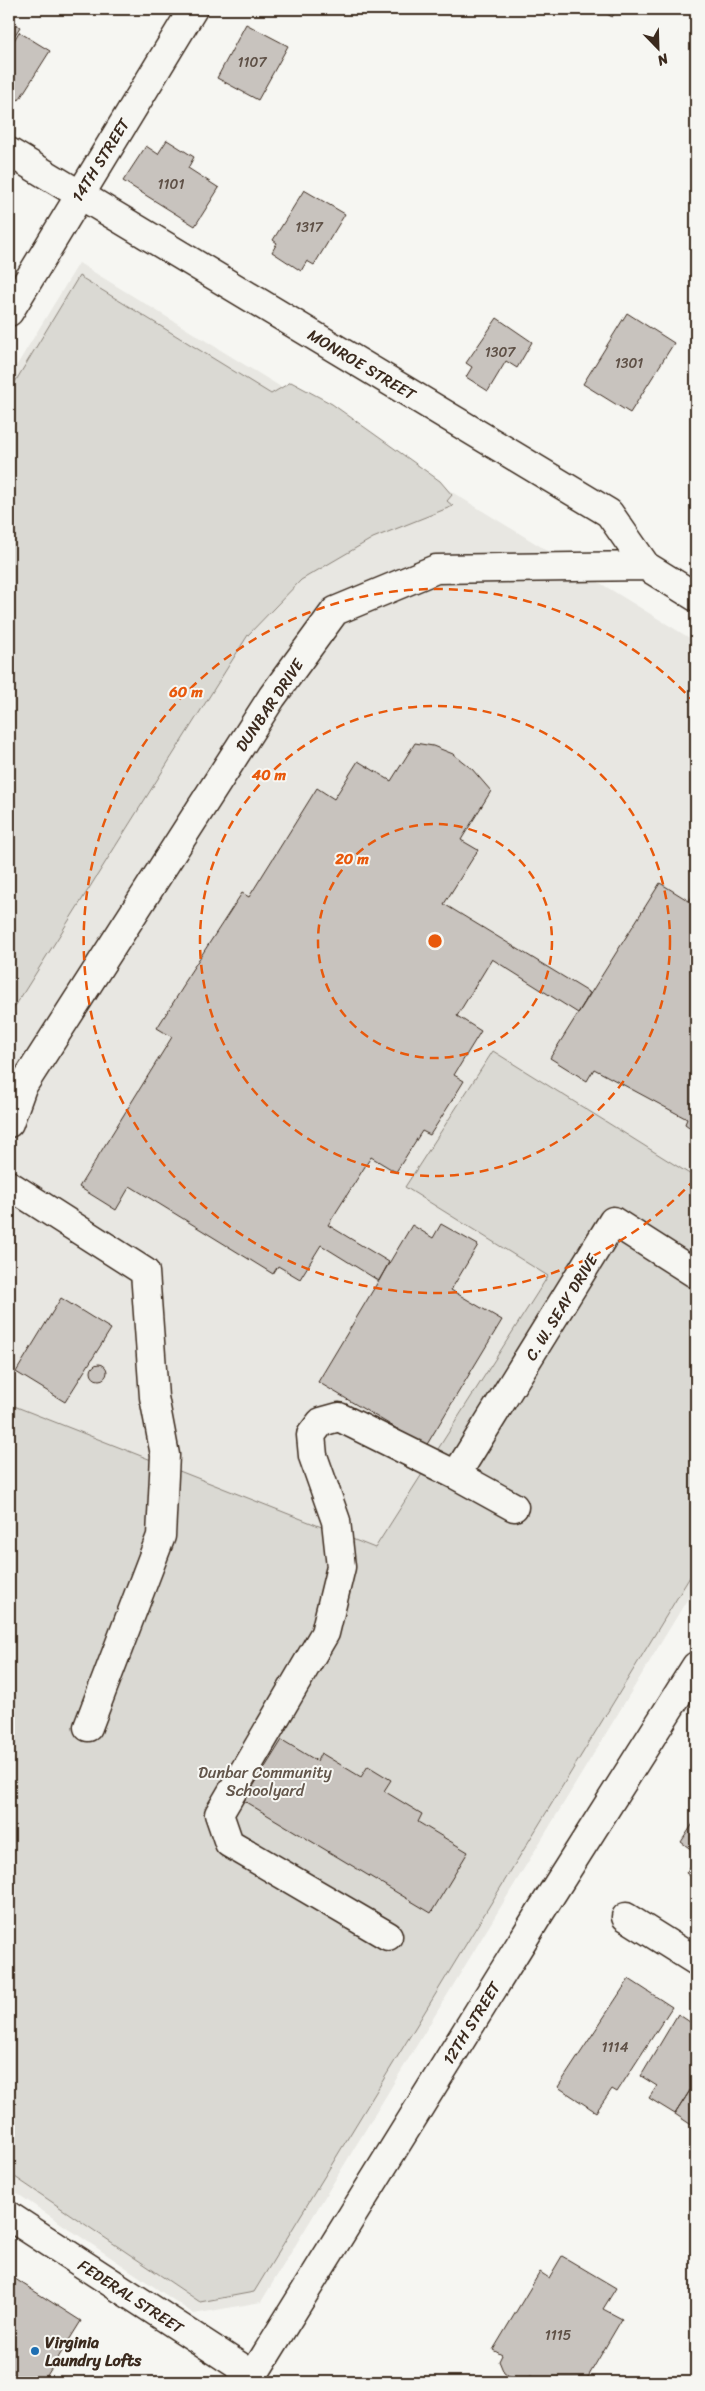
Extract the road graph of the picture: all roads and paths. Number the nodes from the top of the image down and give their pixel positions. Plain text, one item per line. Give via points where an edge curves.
1 (193, 9) edge
2 (9, 152) edge
3 (79, 194) junction
4 (9, 312) edge
5 (646, 566) junction
6 (696, 597) edge
7 (9, 1124) edge
8 (9, 1185) edge
9 (696, 1274) edge
10 (456, 1475) junction
11 (514, 1507) dead end
12 (696, 1666) edge
13 (88, 1727) dead end
14 (626, 1917) dead end
15 (388, 1936) dead end
16 (696, 1961) edge
17 (9, 2216) edge
18 (251, 2378) edge

1 - 3 street, 14TH STREET
2 - 3 street, MONROE STREET
3 - 4 street, 14TH STREET
3 - 5 street, MONROE STREET via 609,513
5 - 6 street, MONROE STREET
5 - 7 street, DUNBAR DRIVE via 436,569 335,611 272,697 22,1087
8 - 13 street via 145,1272 154,1397 165,1455 160,1536
9 - 10 street, C. W. SEAY DRIVE via 613,1221
10 - 11 street
10 - 15 street via 339,1417 321,1422 311,1435 313,1456 336,1521 341,1567 326,1633 219,1814 229,1843
12 - 18 street, 12TH STREET via 533,1922
14 - 16 street
17 - 18 street, FEDERAL STREET

